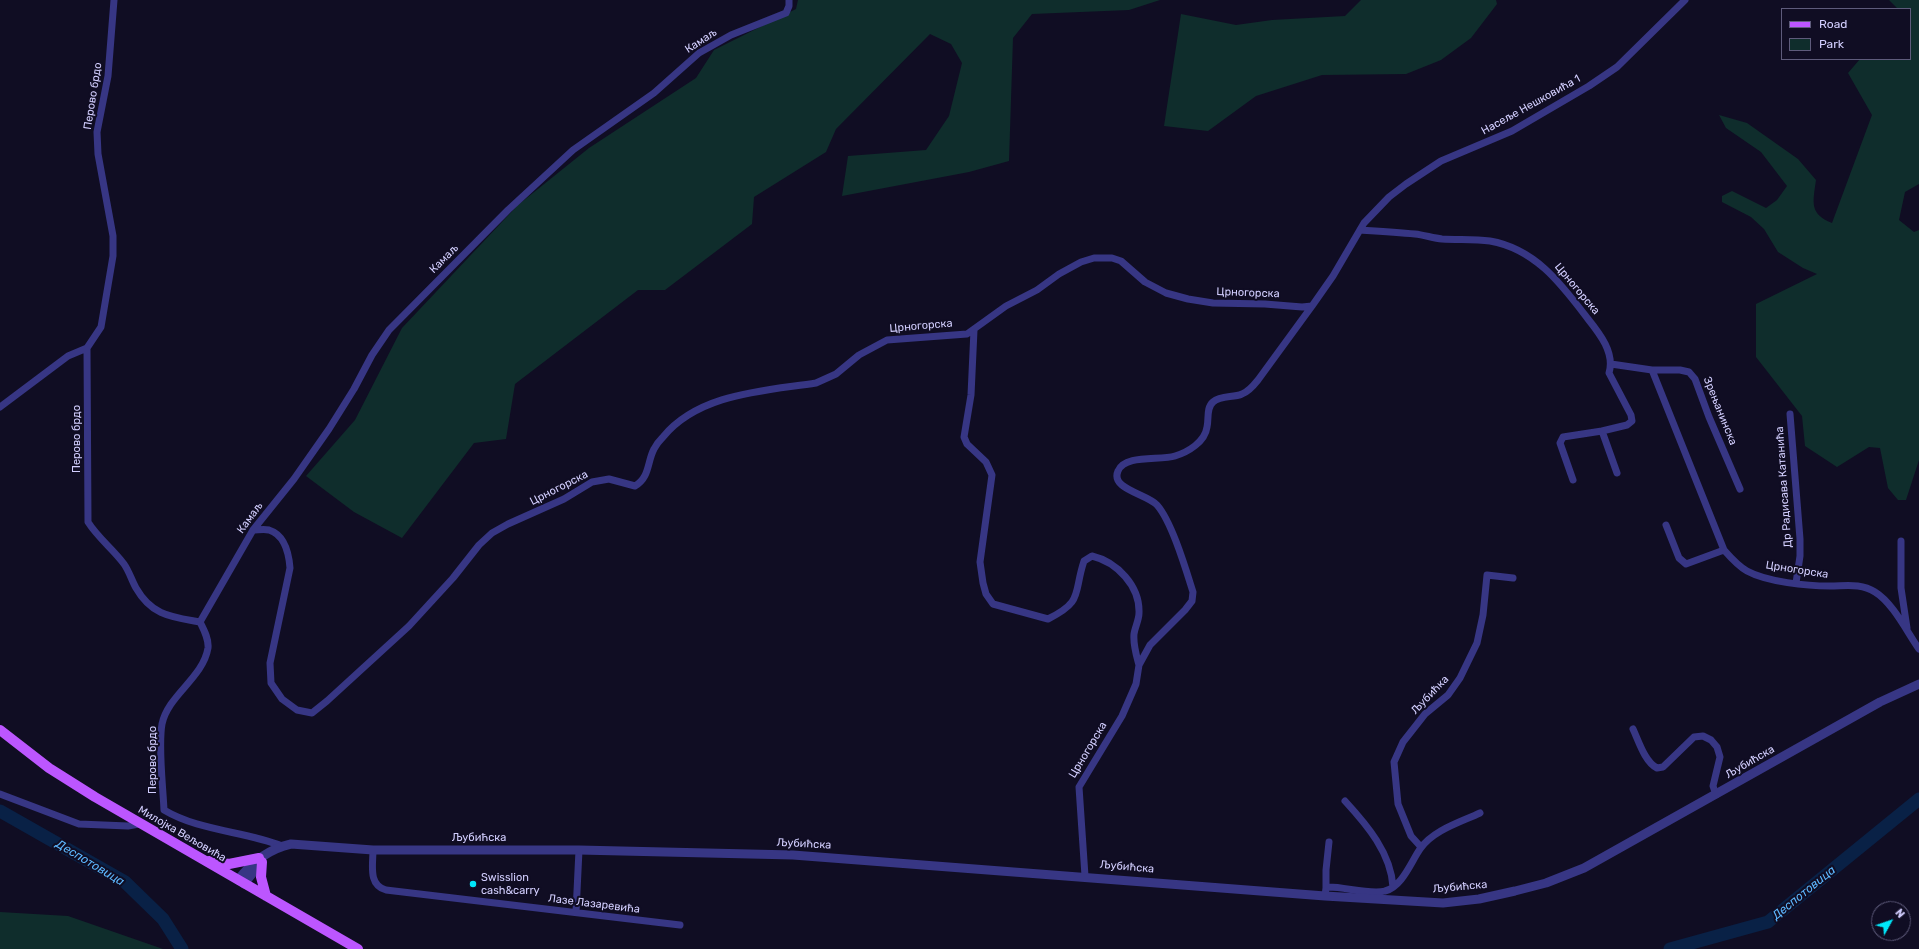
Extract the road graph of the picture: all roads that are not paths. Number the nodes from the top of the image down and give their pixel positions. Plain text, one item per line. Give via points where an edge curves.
1 (114, 0) edge
2 (789, 0) edge
3 (1685, 0) edge
4 (1360, 230) junction
5 (1312, 306) junction
6 (974, 330) junction
7 (87, 348) junction
8 (1611, 364) junction
9 (1652, 370) junction
10 (0, 407) edge
11 (1790, 414) dead end
12 (1602, 431) junction
13 (1617, 473) dead end
14 (1573, 480) dead end
15 (1740, 489) dead end
16 (1666, 525) dead end
17 (253, 530) junction
18 (1901, 542) dead end
19 (1724, 550) junction
20 (1513, 578) dead end
21 (1796, 583) junction
22 (200, 622) junction
23 (1907, 630) junction
24 (1919, 649) edge
25 (1139, 665) junction
26 (1919, 684) edge
27 (1633, 729) dead end
28 (0, 730) edge
29 (0, 794) edge
30 (1716, 796) junction
31 (1345, 801) dead end
32 (164, 810) joint
33 (1480, 813) dead end
34 (139, 824) junction
35 (1329, 842) dead end
36 (282, 846) junction
37 (1421, 847) junction
38 (373, 850) junction
39 (579, 850) junction
40 (203, 860) junction
41 (260, 860) junction
42 (1085, 876) junction
43 (241, 882) junction
44 (1393, 887) junction
45 (1326, 892) junction
46 (266, 896) junction
47 (576, 912) junction
48 (680, 925) dead end
49 (358, 949) edge

1 - 7 street, Перово брдо via 108,76 98,132 98,154 113,236 113,256 101,327
2 - 17 street, Камаљ via 786,14 731,35 699,53 654,93 573,150 508,210 389,330 329,429 294,479
3 - 4 street, Насеље Нешковића 1 via 1617,67 1512,131 1441,161 1389,197 1374,211
4 - 5 street
4 - 8 street, Црногорска via 1415,234 1441,239 1491,241 1528,255 1546,268 1596,329 1606,346
5 - 6 street, Црногорска via 1213,303 1188,299 1166,293 1145,282 1121,261 1094,258 1058,274 1038,290 987,318
5 - 25 street via 1252,387 1243,394 1212,402 1208,410 1207,429 1196,445 1174,457 1134,460 1123,464 1118,470 1118,483 1146,497 1157,506 1169,527 1193,592 1192,601 1150,645
6 - 17 street, Црногорска via 967,334 887,340 859,355 826,380 738,396 711,404 688,416 664,435 654,449 647,474 635,486 609,479 592,482 564,499 492,533 410,626 312,713 297,710 282,699 271,683 270,663 290,568 289,553 270,530
6 - 25 street via 971,395 964,437 967,444 986,462 992,475 980,562 986,594 993,604 1048,619 1063,612 1073,602 1084,561 1092,556 1104,559 1123,575 1138,596 1139,614 1134,634 1134,648
7 - 10 street via 68,356
7 - 22 street, Перово брдо via 88,522 125,565 136,589 154,611
8 - 9 street, Зрењанинска
8 - 12 street, Црногорска via 1608,373 1632,421 1627,425
9 - 15 street, Зрењанинска via 1685,370 1695,379
9 - 19 street, Црногорска
11 - 21 street, Др Радисава Катанића via 1800,539
12 - 13 street
12 - 14 street via 1560,439
16 - 19 street via 1679,558 1686,564
17 - 22 street, Камаљ
18 - 23 street via 1901,588
19 - 21 street, Црногорска via 1737,564 1753,574
20 - 37 street, Љубићка via 1487,575 1477,643 1464,671 1448,695 1425,714 1403,742 1394,762 1398,804 1410,836
21 - 23 street, Црногорска via 1862,586 1876,592
22 - 32 street, Перово брдо via 208,640 206,656 187,686 170,705 162,724
23 - 24 street, Црногорска
25 - 42 street, Црногорска via 1136,684 1122,716 1079,787
26 - 30 street, Љубићска via 1880,702
27 - 30 street via 1647,758 1657,768 1663,767 1694,737 1703,736 1711,740 1717,746 1720,757 1713,786
28 - 34 main road, Милојка Вељовића via 55,772
29 - 34 street via 80,824
30 - 45 street, Љубићска via 1584,868 1546,883 1515,891 1480,899 1443,903
31 - 44 street via 1371,832 1387,862
32 - 36 street, Љубићска via 176,817
33 - 37 street via 1438,834
34 - 40 main road, Милојка Вељовића
35 - 45 street
36 - 38 street, Љубићска via 299,844
36 - 41 street, Љубићска
37 - 44 street via 1406,872
38 - 39 street, Љубићска
38 - 47 street, Лазе Лазаревића via 373,876 379,888
39 - 42 street, Љубићска via 793,855
39 - 47 street
40 - 41 main road via 229,864
40 - 43 main road, Милојка Вељовића
41 - 43 street, Љубићска
41 - 46 main road
42 - 45 street, Љубићска
43 - 46 main road, Милојка Вељовића
44 - 45 street via 1384,892 1337,887
46 - 49 main road, Милојка Вељовића
47 - 48 street, Лазе Лазаревића

